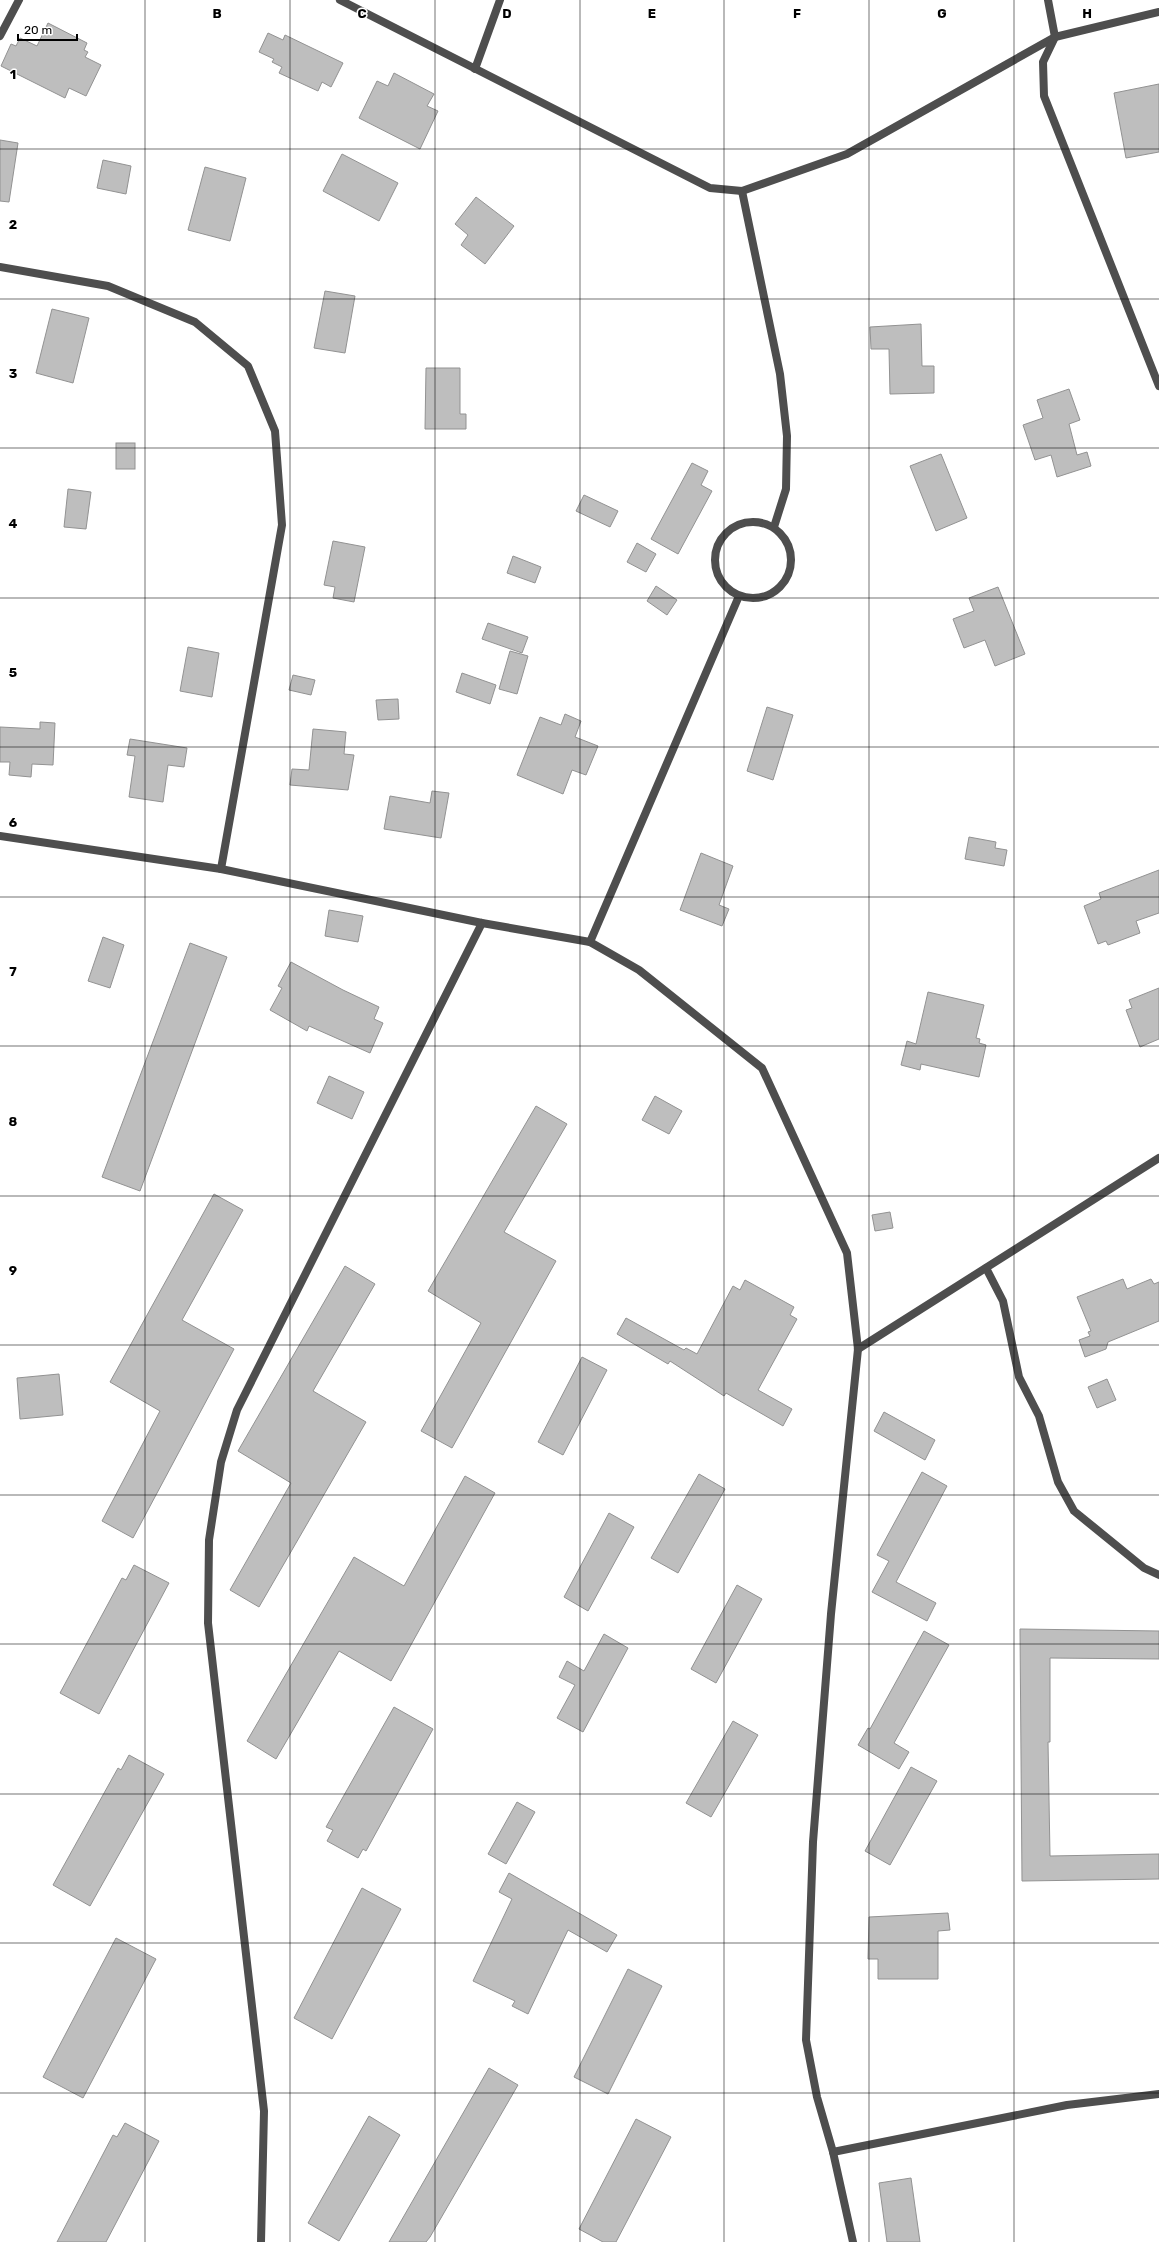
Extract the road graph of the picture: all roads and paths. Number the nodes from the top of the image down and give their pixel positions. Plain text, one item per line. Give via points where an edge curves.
1 (19, 0) edge
2 (340, 0) edge
3 (500, 0) edge
4 (1048, 0) edge
5 (1159, 12) edge
6 (0, 36) edge
7 (1055, 37) junction
8 (475, 69) junction
9 (742, 190) junction
10 (0, 267) edge
11 (1159, 386) edge
12 (774, 526) junction
13 (739, 596) junction
14 (0, 836) edge
15 (221, 869) junction
16 (482, 923) junction
17 (590, 942) junction
18 (1159, 1158) edge
19 (986, 1268) junction
20 (858, 1349) junction
21 (1159, 1576) edge
22 (1159, 2094) edge
23 (834, 2152) junction
24 (261, 2242) edge
25 (853, 2242) edge

1 - 6 lane
2 - 8 lane
3 - 8 lane
4 - 7 lane
5 - 7 lane
7 - 9 lane via 847,154
7 - 11 lane via 1043,62 1044,96
8 - 9 lane via 710,188
9 - 12 lane via 780,374 787,436 786,489
10 - 15 lane via 108,286 195,322 248,366 275,431 282,525
12 - 13 lane via 789,544 792,567 781,587 775,591 761,598
12 - 13 lane via 753,521 733,526 719,542 714,563 722,583
13 - 17 lane
14 - 15 lane
15 - 16 lane
16 - 17 lane
16 - 24 lane via 237,1410 221,1462 209,1540 208,1623 264,2111
17 - 20 lane via 639,970 762,1068 847,1253
18 - 19 lane
19 - 20 lane
19 - 21 lane via 1003,1301 1020,1377 1039,1416 1053,1468 1064,1494 1074,1511 1144,1568
20 - 23 lane via 831,1614 813,1842 806,2040 817,2097
22 - 23 lane via 1067,2105
23 - 25 lane

